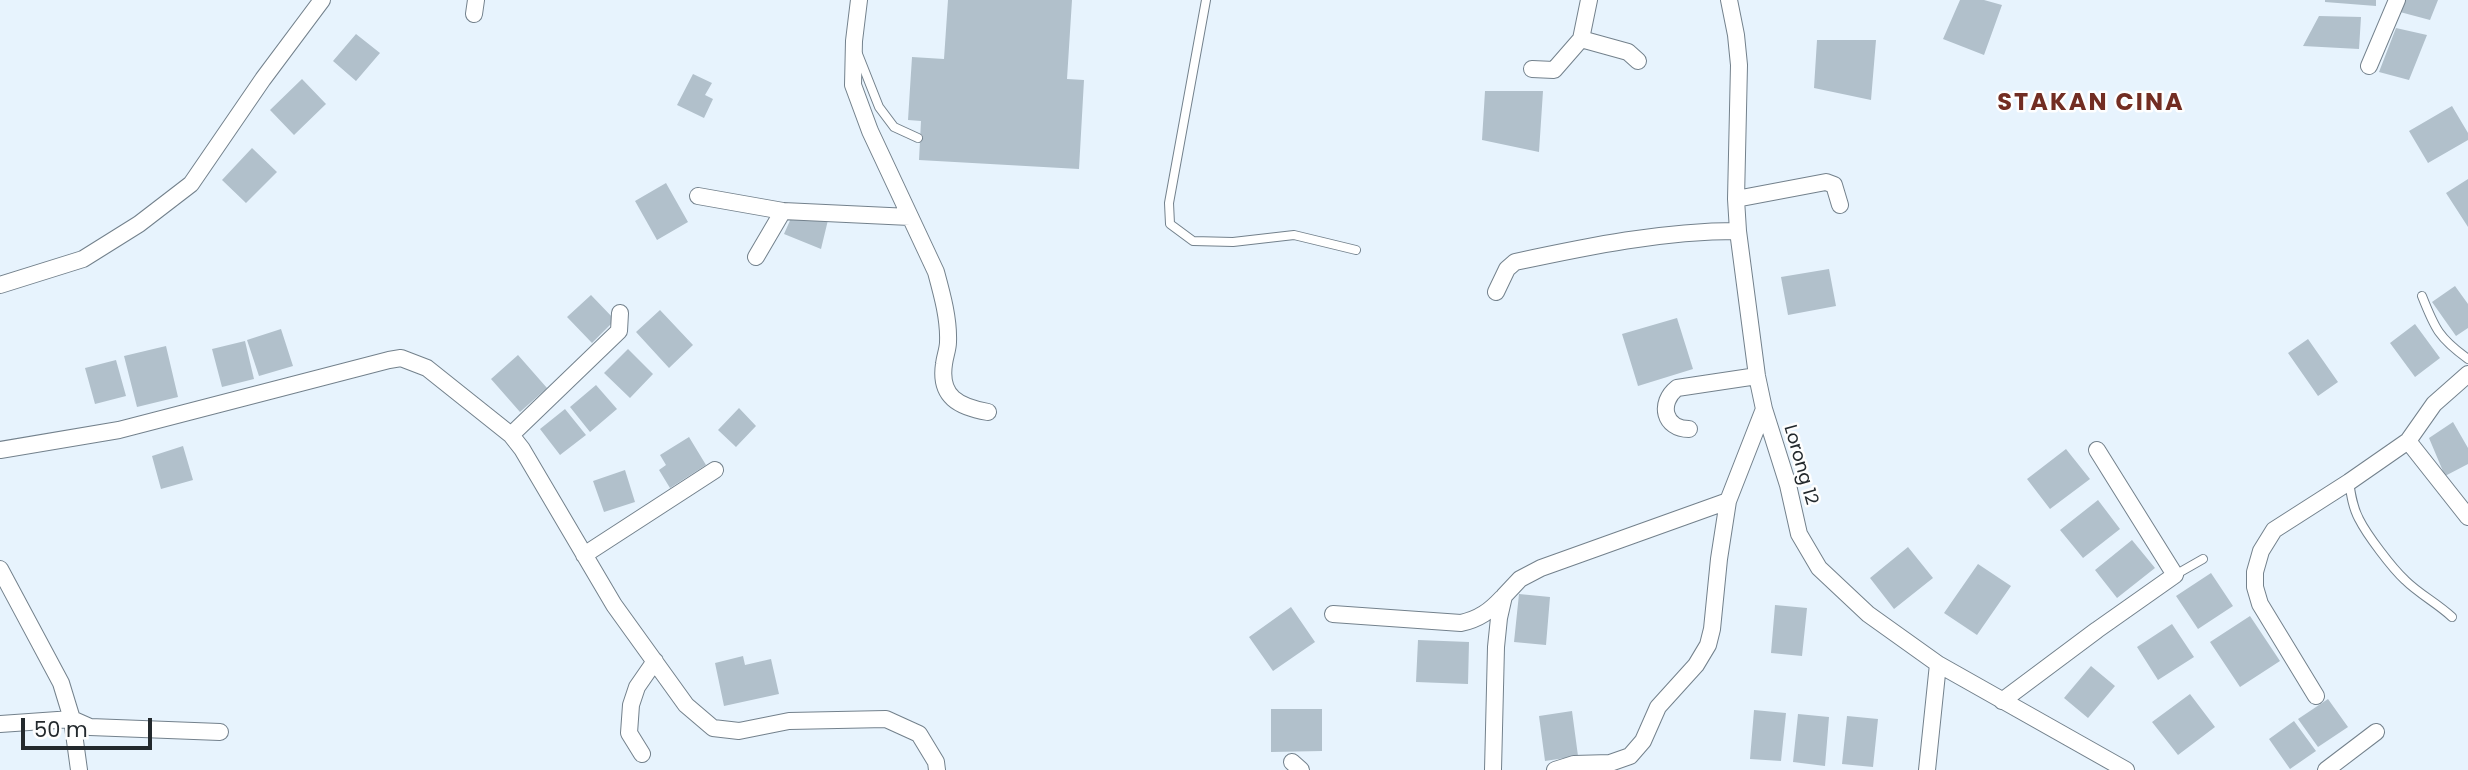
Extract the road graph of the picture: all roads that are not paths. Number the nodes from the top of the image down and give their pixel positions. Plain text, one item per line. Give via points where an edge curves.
1 (322, 0) edge
2 (859, 0) edge
3 (1206, 0) edge
4 (1589, 0) edge
5 (1729, 0) edge
6 (2397, 0) edge
7 (1581, 39) junction
8 (854, 41) junction
9 (1637, 61) dead end
10 (2368, 66) dead end
11 (1532, 69) dead end
12 (918, 138) dead end
13 (698, 196) dead end
14 (1736, 199) junction
15 (1840, 205) dead end
16 (783, 211) junction
17 (910, 218) junction
18 (1738, 232) junction
19 (1356, 250) dead end
20 (756, 257) dead end
21 (0, 285) edge
22 (1496, 292) dead end
23 (2422, 296) dead end
24 (620, 313) dead end
25 (2468, 359) edge
26 (2468, 374) edge
27 (1757, 376) junction
28 (1764, 409) junction
29 (988, 412) dead end
30 (1689, 429) dead end
31 (511, 435) junction
32 (2408, 441) junction
33 (0, 450) edge
34 (2097, 450) dead end
35 (715, 470) dead end
36 (2349, 482) junction
37 (1728, 501) junction
38 (2468, 517) edge
39 (584, 555) junction
40 (2203, 559) dead end
41 (1, 571) edge
42 (2175, 575) junction
43 (1504, 596) junction
44 (1333, 614) dead end
45 (2452, 617) dead end
46 (655, 662) junction
47 (1938, 664) junction
48 (2316, 696) dead end
49 (2002, 701) junction
50 (72, 719) junction
51 (0, 724) edge
52 (220, 732) dead end
53 (2376, 732) dead end
54 (642, 754) dead end
55 (79, 770) edge
56 (937, 770) edge
57 (1493, 770) edge
58 (1555, 770) edge
59 (1927, 770) edge
60 (2126, 770) edge
61 (2326, 770) edge

1 - 21 street via 191,184 83,259
2 - 8 street
3 - 19 lane via 1169,203 1170,225 1193,241 1294,235
4 - 7 street
5 - 14 street, Lorong 12 via 1739,65
6 - 10 street
7 - 9 street via 1628,52
7 - 11 street via 1554,70
8 - 12 lane via 880,107 894,127
8 - 17 street via 853,85
13 - 16 street
14 - 15 street via 1826,182 1835,185
14 - 18 street, Lorong 12
16 - 17 street
16 - 20 street
17 - 29 street via 943,295 948,342 943,384 953,399
18 - 22 street via 1626,239 1515,262
18 - 27 street, Lorong 12
23 - 25 lane via 2438,333
24 - 31 street via 619,331
26 - 32 street via 2434,404
27 - 28 street, Lorong 12
27 - 30 street via 1677,388 1668,399 1667,416 1680,429
28 - 37 street
28 - 47 street, Lorong 12 via 1799,534 1819,568 1868,614
31 - 33 street via 426,368 401,358 118,429
31 - 39 street
32 - 36 street
32 - 38 street
34 - 42 street
35 - 39 street
36 - 45 lane via 2359,519 2396,569
36 - 48 street via 2274,530 2255,572 2260,604
37 - 43 street via 1541,568 1520,579
37 - 58 street via 1712,629 1696,665 1658,707 1643,741 1630,756
39 - 46 street
40 - 42 lane
41 - 50 street via 61,683
42 - 49 street
43 - 44 street via 1483,615 1461,623
43 - 57 street via 1496,648
46 - 54 street via 637,687 631,705 629,733
46 - 56 street via 686,705 713,728 738,731 789,721 886,719 919,734
47 - 49 street, Lorong 12
47 - 59 street
49 - 60 street, Lorong 12
50 - 51 street
50 - 52 street via 90,727
50 - 55 street
53 - 61 street

